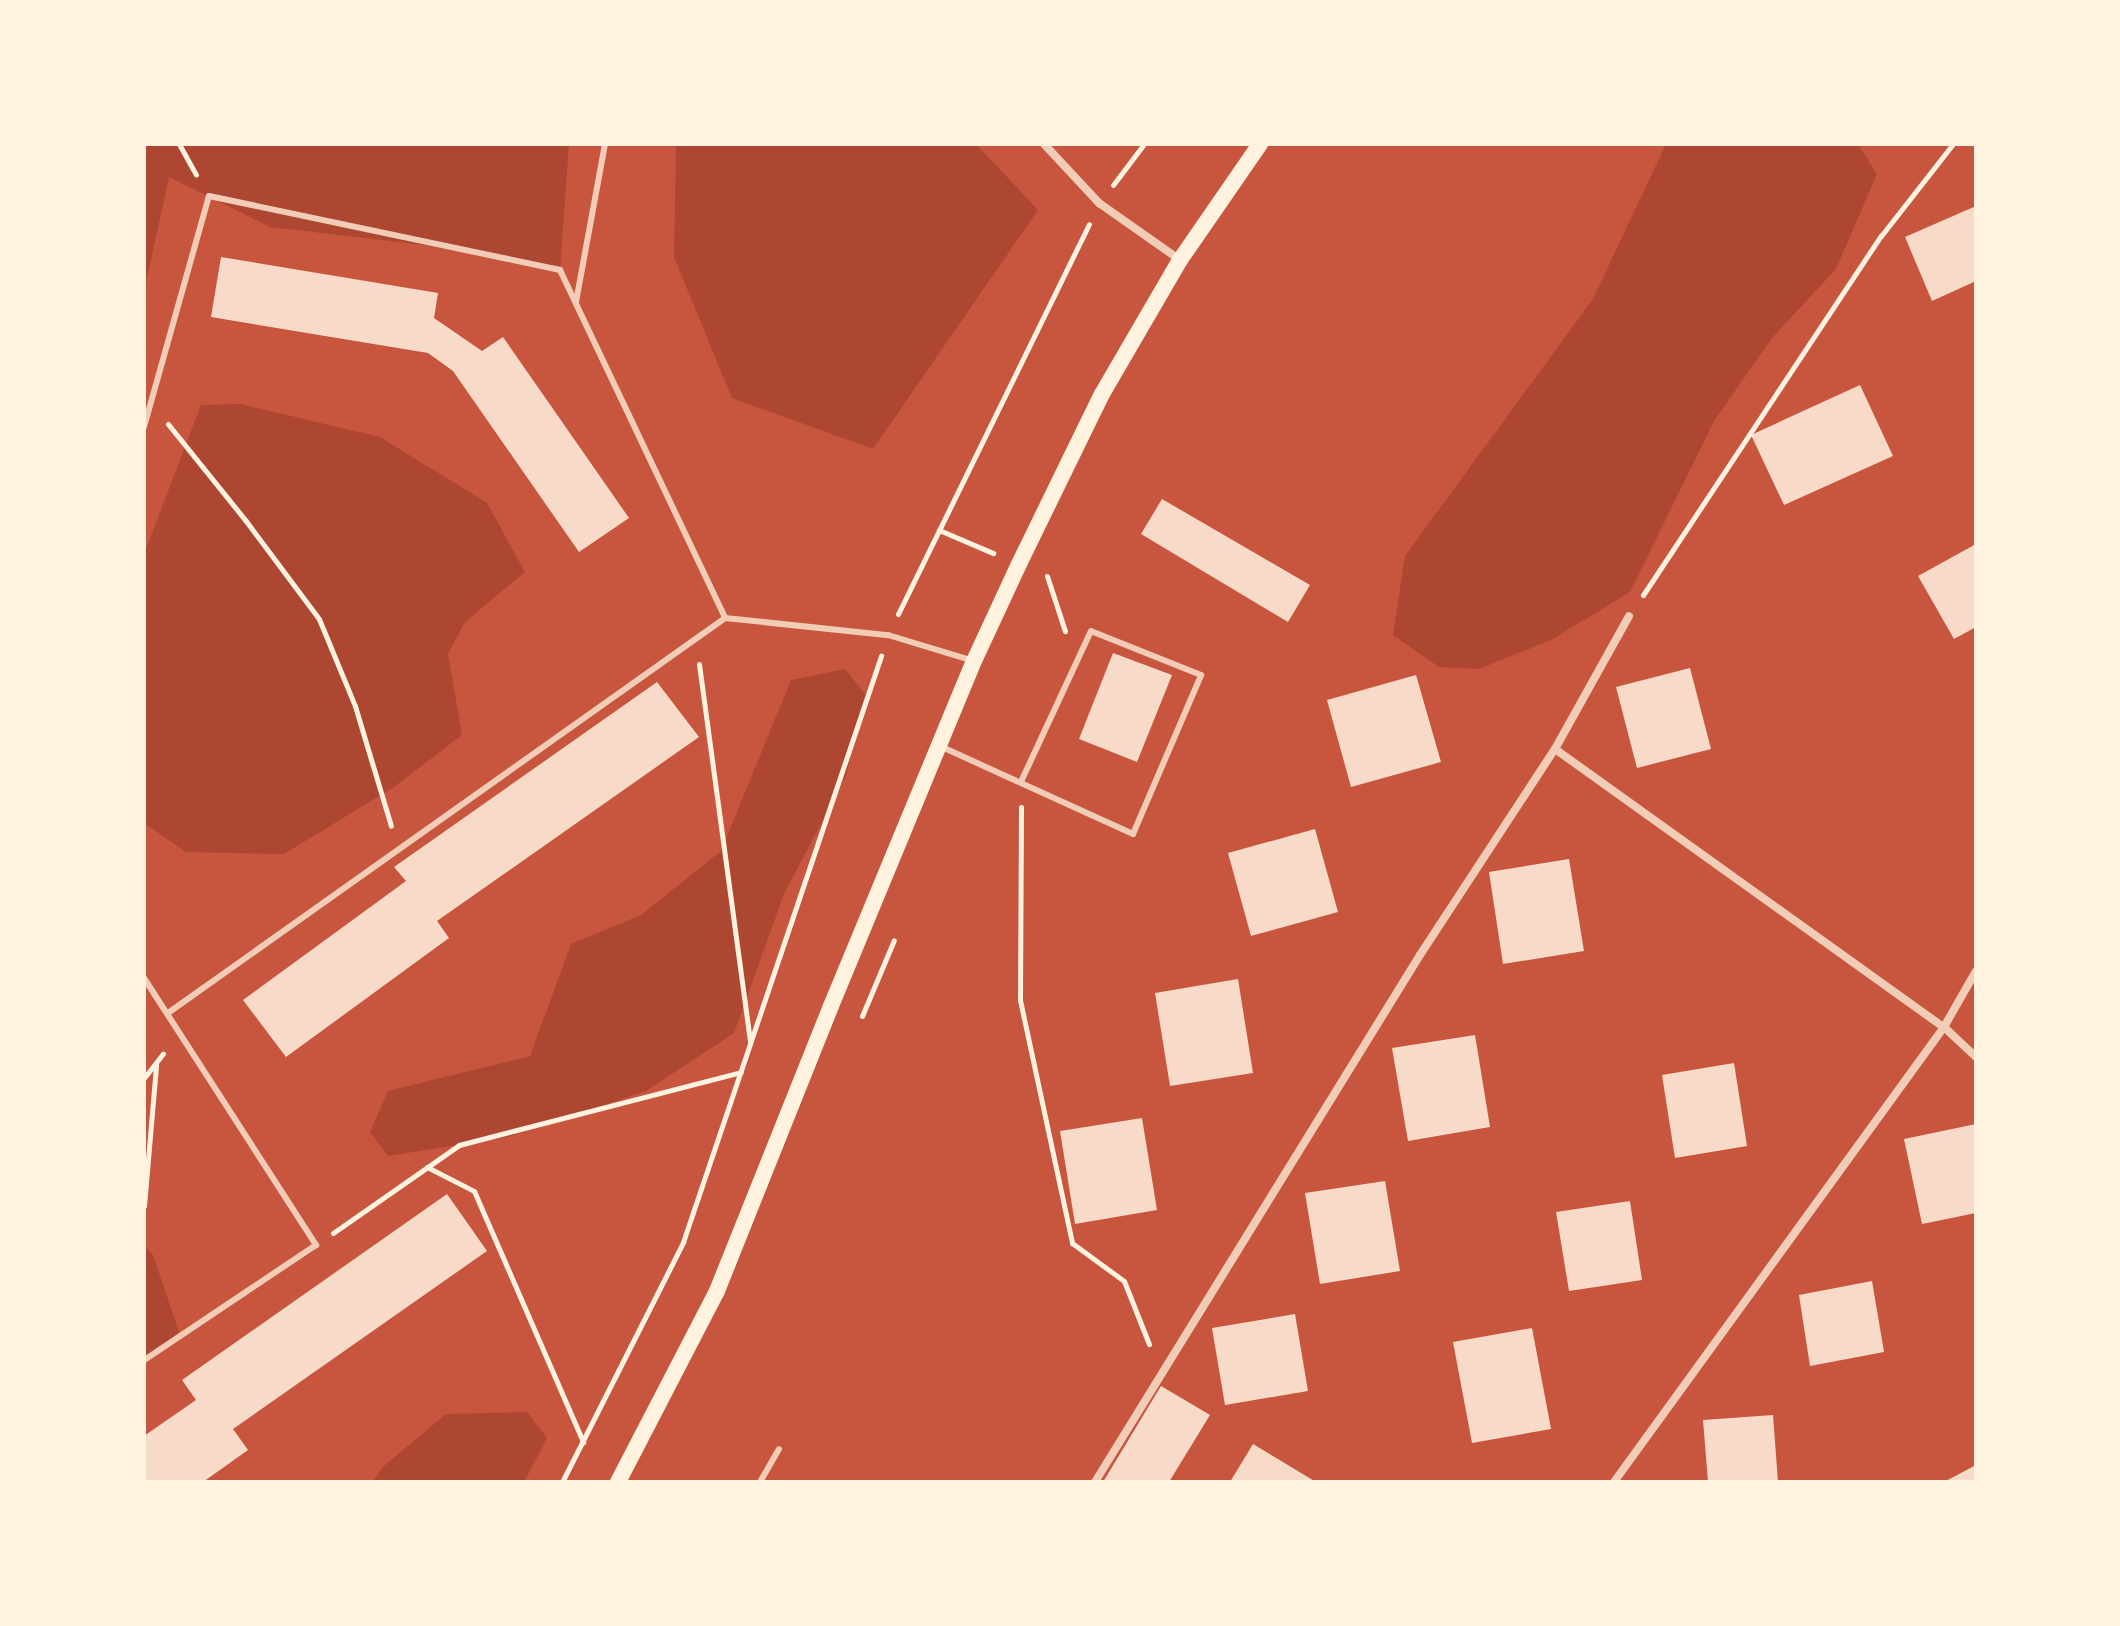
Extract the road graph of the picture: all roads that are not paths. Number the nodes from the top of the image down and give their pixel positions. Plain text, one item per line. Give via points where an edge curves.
1 (605, 144) edge
2 (1044, 144) edge
3 (1260, 144) edge
4 (1180, 260) junction
5 (576, 304) junction
6 (144, 427) edge
7 (1629, 616) road end
8 (725, 618) junction
9 (974, 661) junction
10 (939, 745) junction
11 (1555, 749) junction
12 (1021, 782) junction
13 (1976, 971) edge
14 (144, 978) edge
15 (168, 1013) junction
16 (1944, 1027) junction
17 (1976, 1057) edge
18 (144, 1360) edge
19 (779, 1449) dead end
20 (618, 1482) edge
21 (760, 1482) edge
22 (1095, 1482) edge
23 (1614, 1482) edge

1 - 5 lane
2 - 4 street via 1099,203
3 - 4 main road
4 - 9 main road via 1102,394
5 - 6 lane via 560,270 209,196
5 - 8 lane
7 - 11 street
8 - 9 lane via 888,635
8 - 15 lane
9 - 10 main road
10 - 12 lane
10 - 20 main road via 717,1291
11 - 16 street
11 - 22 street via 1420,955
12 - 12 lane via 1133,834 1201,675 1091,631
13 - 16 street
14 - 15 lane
15 - 18 lane via 316,1245
16 - 17 street
16 - 23 street
19 - 21 lane

